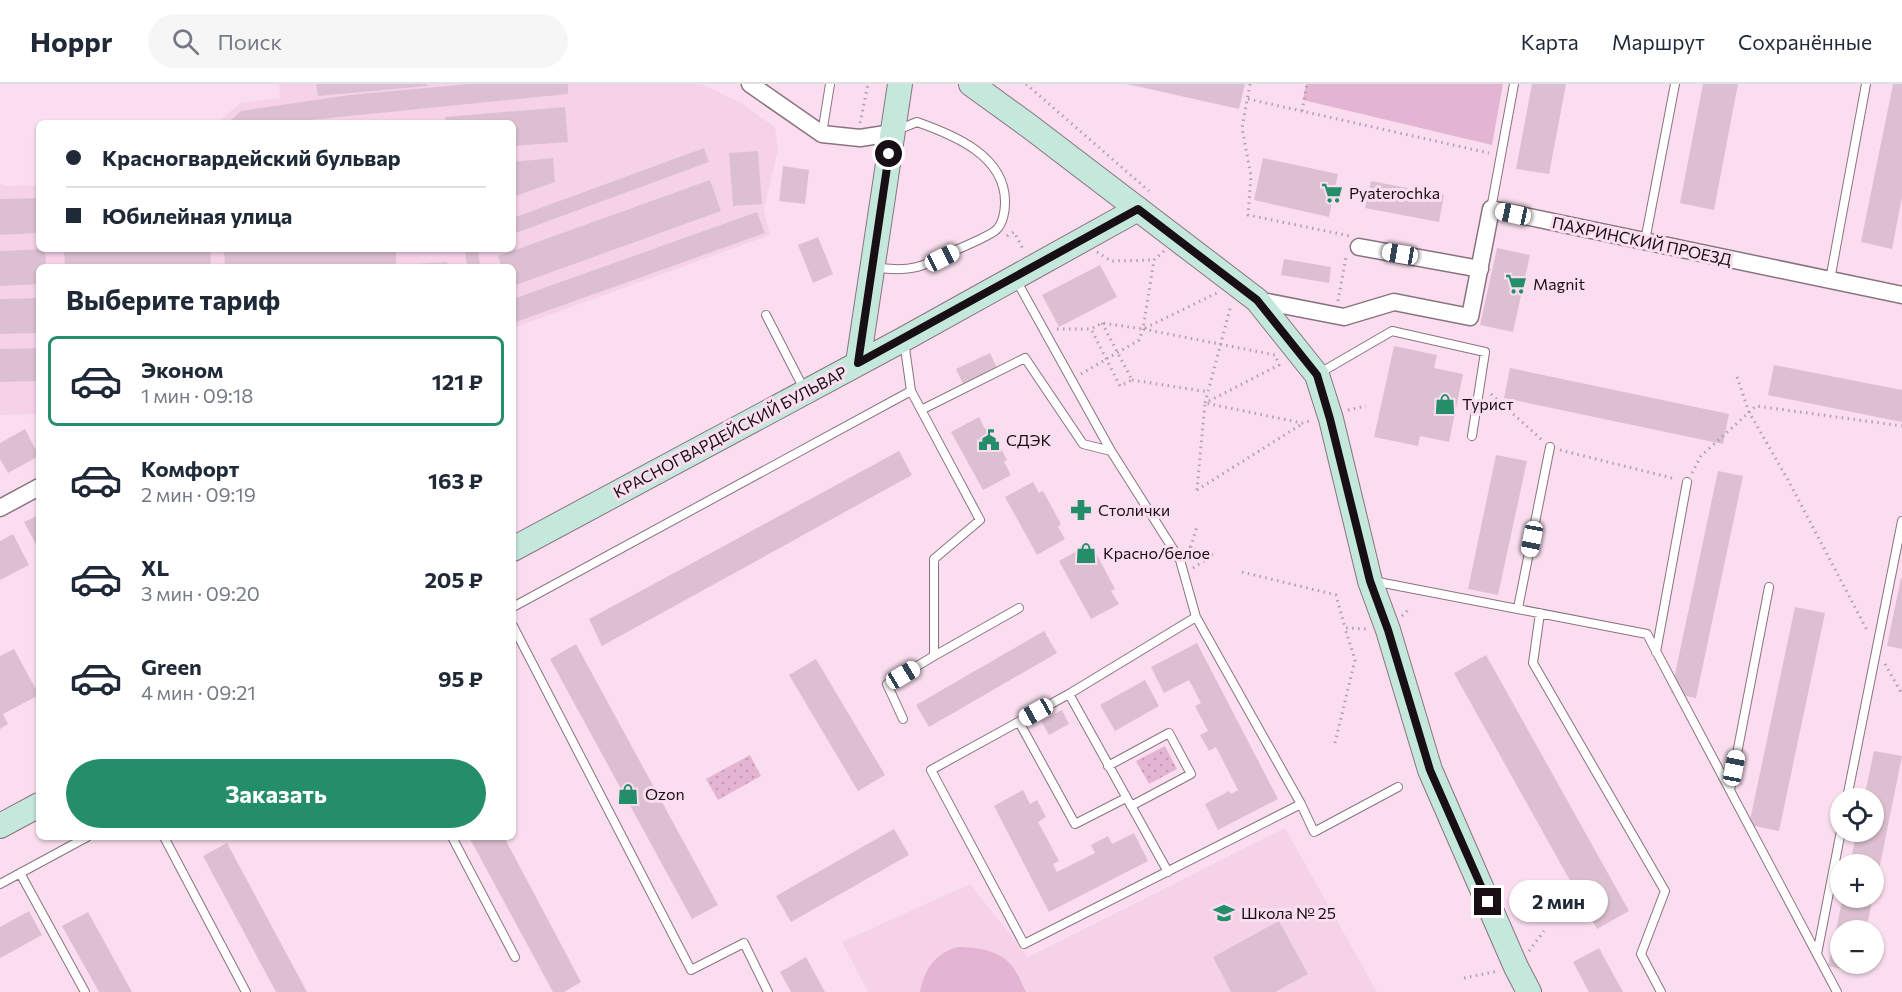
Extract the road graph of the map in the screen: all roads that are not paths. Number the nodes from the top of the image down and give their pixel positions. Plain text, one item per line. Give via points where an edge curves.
1 (830, 84) edge
2 (900, 84) edge
3 (971, 84) edge
4 (1514, 84) edge
5 (1675, 84) edge
6 (1866, 84) edge
7 (752, 85) edge
8 (892, 133) junction
9 (822, 134) junction
10 (1138, 209) junction
11 (1491, 209) junction
12 (1645, 241) junction
13 (1359, 247) dead end
14 (873, 267) junction
15 (1480, 269) junction
16 (1015, 278) junction
17 (1830, 280) junction
18 (1902, 295) edge
19 (1245, 300) junction
20 (766, 315) dead end
21 (904, 339) junction
22 (858, 363) junction
23 (1317, 375) junction
24 (911, 391) junction
25 (805, 392) junction
26 (921, 410) junction
27 (1472, 436) dead end
28 (1550, 447) road end
29 (1111, 451) junction
30 (1687, 482) road end
31 (36, 490) edge
32 (0, 508) edge
33 (1902, 521) edge
34 (516, 547) edge
35 (1370, 581) junction
36 (1769, 587) dead end
37 (516, 605) edge
38 (1019, 608) dead end
39 (1518, 608) junction
40 (1540, 612) junction
41 (1196, 617) junction
42 (516, 632) edge
43 (1656, 652) junction
44 (934, 656) junction
45 (1069, 694) junction
46 (903, 719) dead end
47 (1019, 722) junction
48 (1108, 766) junction
49 (1398, 787) dead end
50 (1849, 788) edge
51 (1730, 790) junction
52 (1129, 802) junction
53 (1300, 804) junction
54 (36, 807) edge
55 (0, 826) edge
56 (81, 840) edge
57 (166, 840) edge
58 (455, 840) edge
59 (1839, 842) edge
60 (1168, 872) junction
61 (20, 873) junction
62 (0, 884) edge
63 (1817, 955) junction
64 (515, 957) dead end
65 (85, 992) edge
66 (246, 992) edge
67 (768, 992) edge
68 (1529, 992) edge
69 (1661, 992) edge
70 (1836, 992) edge

1 - 9 lane
2 - 8 street, КРАСНОГВАРДЕЙСКИЙ БУЛЬВАР
3 - 10 street
4 - 11 lane
5 - 12 lane
6 - 17 lane
7 - 9 street
8 - 9 street via 858,138
8 - 14 street, КРАСНОГВАРДЕЙСКИЙ БУЛЬВАР
8 - 14 lane via 917,122 949,133 984,156 1000,177 1005,212 997,229 926,266 897,271
10 - 16 street
10 - 19 street
11 - 12 street, ПАХРИНСКИЙ ПРОЕЗД
11 - 15 street
12 - 17 street, ПАХРИНСКИЙ ПРОЕЗД
13 - 15 street
14 - 22 street, КРАСНОГВАРДЕЙСКИЙ БУЛЬВАР
15 - 19 street via 1470,316 1394,302 1344,317
16 - 21 street
16 - 29 lane
17 - 18 street, ПАХРИНСКИЙ ПРОЕЗД
19 - 23 street
20 - 25 lane
21 - 22 street
21 - 24 lane
22 - 25 street, КРАСНОГВАРДЕЙСКИЙ БУЛЬВАР
23 - 27 lane via 1392,331 1485,352
23 - 35 street
24 - 26 lane
24 - 37 lane
25 - 34 street, КРАСНОГВАРДЕЙСКИЙ БУЛЬВАР
26 - 29 lane via 1025,358 1083,444
26 - 44 lane via 980,520 934,559
28 - 39 lane
29 - 41 lane via 1180,560
30 - 43 lane
31 - 32 street
33 - 50 lane
35 - 39 lane
35 - 68 street via 1430,770
36 - 51 lane
38 - 44 lane
39 - 40 lane
40 - 43 lane via 1647,634
40 - 69 lane via 1533,663 1665,891 1641,954
41 - 45 lane
41 - 53 lane
42 - 67 lane via 691,969 744,943
43 - 51 lane
44 - 46 lane via 887,684
45 - 47 lane
45 - 48 lane
47 - 52 lane via 1075,824
47 - 60 lane via 931,770 1024,944
48 - 52 lane
48 - 52 lane via 1169,733 1191,774
49 - 53 lane via 1314,832
51 - 63 lane
52 - 60 lane
53 - 60 lane
54 - 55 street
56 - 61 lane
57 - 66 lane
58 - 64 lane
59 - 63 lane
61 - 62 lane
61 - 65 lane
63 - 70 lane

